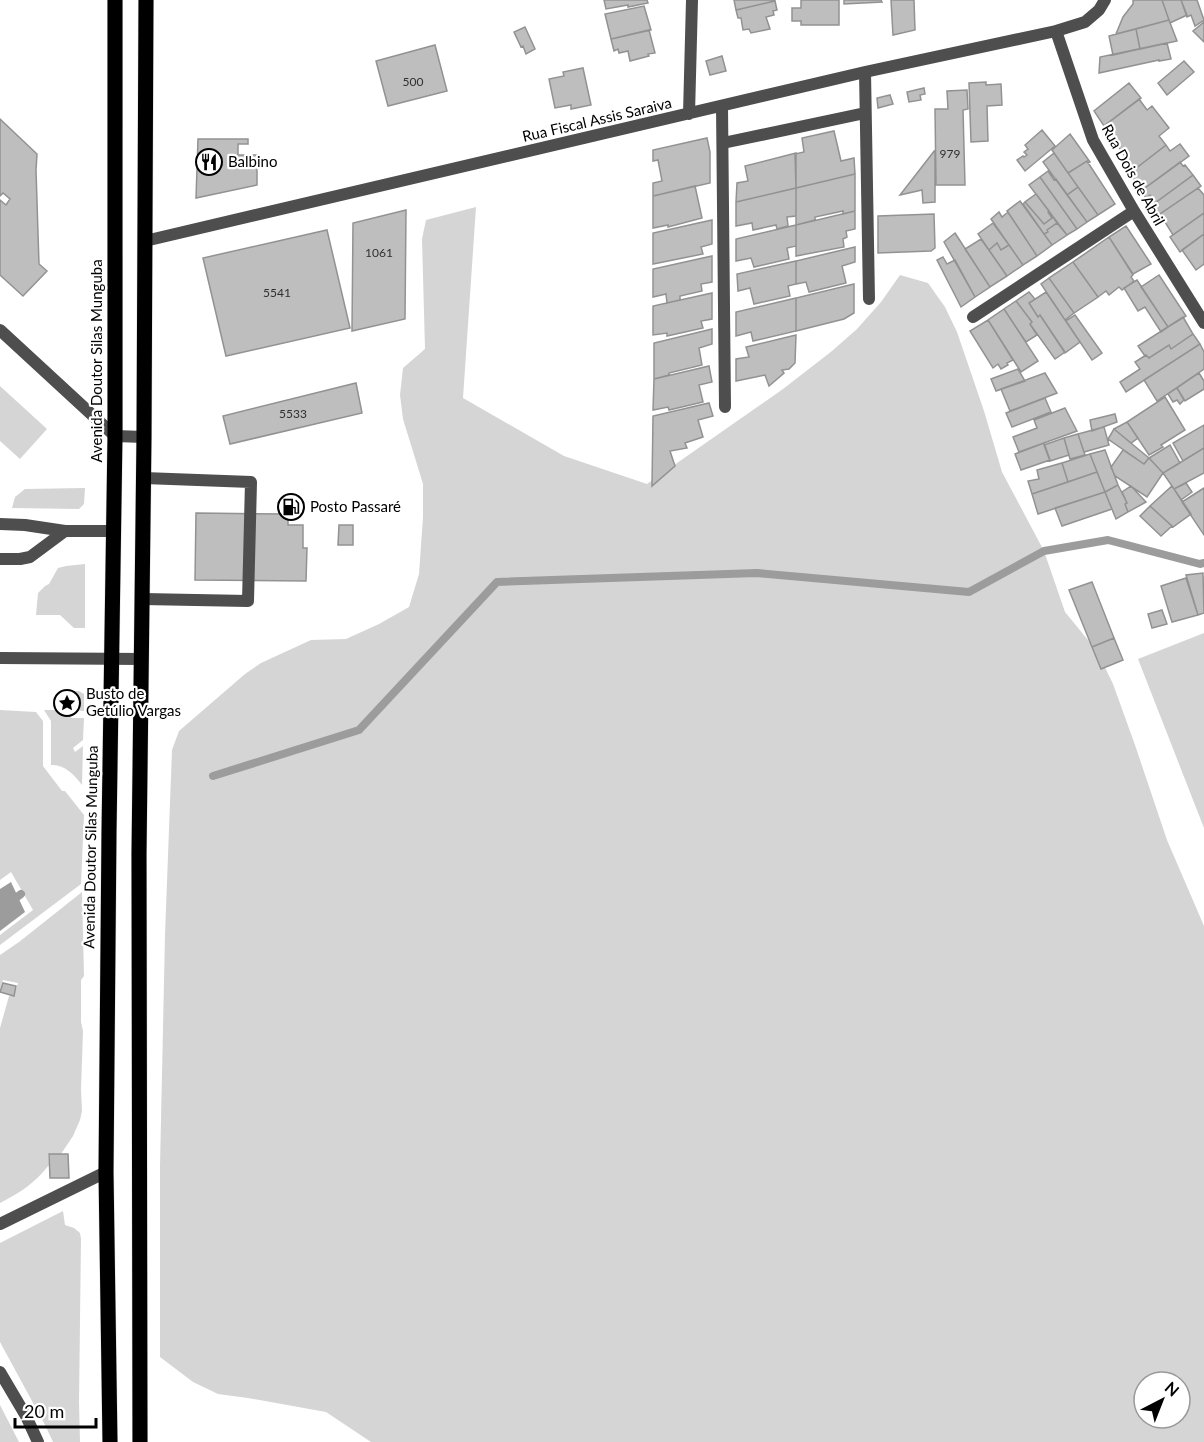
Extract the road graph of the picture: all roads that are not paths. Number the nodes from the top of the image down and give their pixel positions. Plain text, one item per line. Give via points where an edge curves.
1 (115, 0) edge
2 (146, 0) edge
3 (692, 0) edge
4 (1105, 0) edge
5 (1056, 31) junction
6 (865, 72) junction
7 (722, 106) junction
8 (865, 113) junction
9 (689, 114) junction
10 (723, 143) junction
11 (1134, 211) junction
12 (145, 241) junction
13 (869, 299) dead end
14 (973, 317) dead end
15 (1204, 323) edge
16 (0, 330) edge
17 (725, 407) dead end
18 (115, 436) junction
19 (144, 437) junction
20 (144, 478) junction
21 (0, 524) edge
22 (65, 531) junction
23 (114, 531) junction
24 (0, 559) edge
25 (143, 599) junction
26 (0, 658) edge
27 (112, 659) junction
28 (142, 659) junction
29 (106, 1172) junction
30 (0, 1224) edge
31 (0, 1372) edge
32 (38, 1442) edge
33 (110, 1442) edge
34 (140, 1442) edge

1 - 18 main road, Avenida Doutor Silas Munguba
2 - 12 main road
3 - 9 street
4 - 5 street, Rua Fiscal Assis Saraiva via 1086,22
5 - 6 street, Rua Fiscal Assis Saraiva
5 - 11 street, Rua Dois de Abril via 1093,140
6 - 7 street, Rua Fiscal Assis Saraiva
6 - 8 street
7 - 9 street, Rua Fiscal Assis Saraiva
7 - 10 street
8 - 10 street
8 - 13 street
9 - 12 street, Rua Fiscal Assis Saraiva
10 - 17 street
11 - 14 street
11 - 15 street, Rua Dois de Abril
12 - 19 main road
16 - 18 street
18 - 19 street
18 - 23 main road, Avenida Doutor Silas Munguba
19 - 20 main road
20 - 25 main road
20 - 25 street via 251,482 248,601
21 - 22 street
22 - 23 street
22 - 24 street via 30,557
23 - 27 main road, Avenida Doutor Silas Munguba
25 - 28 main road
26 - 27 street
27 - 28 street
27 - 29 main road, Avenida Doutor Silas Munguba
28 - 34 main road
29 - 30 street
29 - 33 main road, Avenida Doutor Silas Munguba
31 - 32 street

